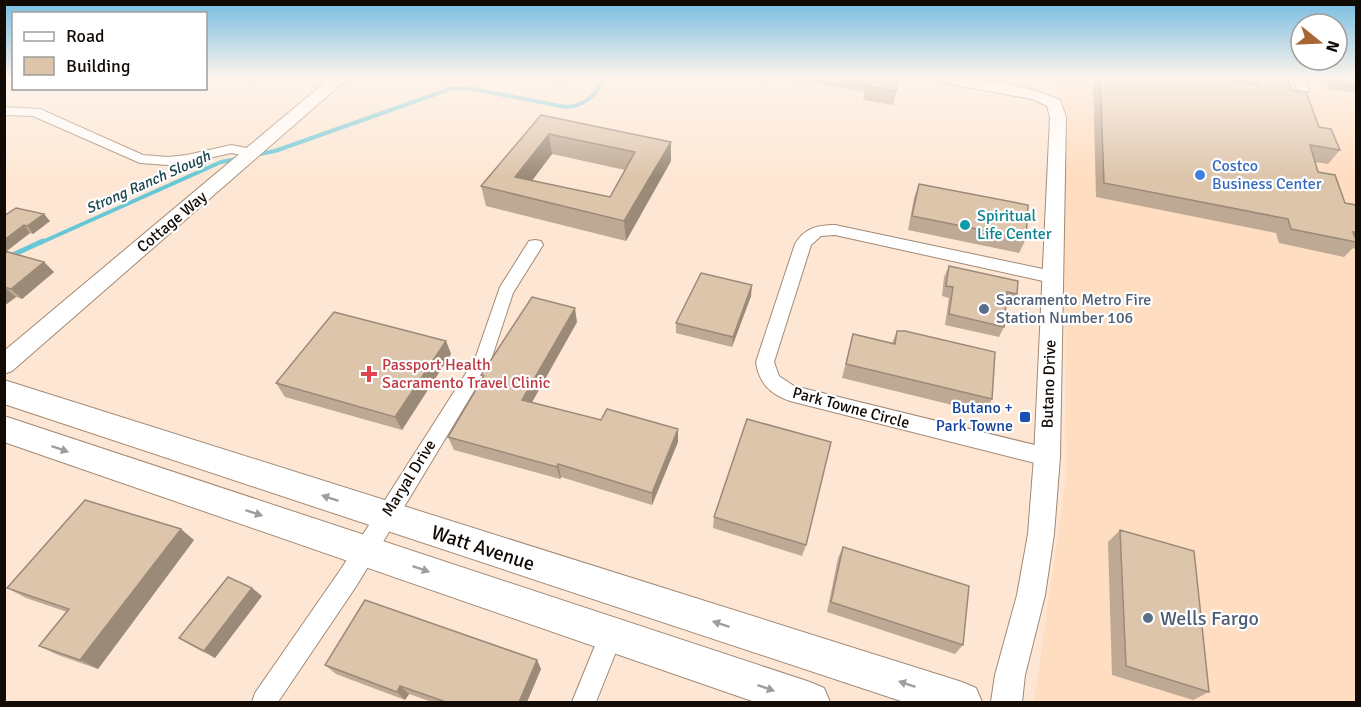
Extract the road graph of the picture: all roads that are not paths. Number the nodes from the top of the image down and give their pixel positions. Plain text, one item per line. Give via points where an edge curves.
1 (29, 111) edge
2 (302, 111) edge
3 (1056, 111) edge
4 (253, 153) junction
5 (535, 245) dead end
6 (1052, 277) junction
7 (4, 365) edge
8 (4, 393) edge
9 (4, 429) edge
10 (1047, 457) junction
11 (386, 516) junction
12 (365, 551) junction
13 (612, 634) junction
14 (264, 702) edge
15 (584, 702) edge
16 (810, 702) edge
17 (962, 702) edge
18 (1006, 702) edge

1 - 4 street via 140,159 187,159 231,148
2 - 4 street, Cottage Way
3 - 6 street, Butano Drive
4 - 7 street, Cottage Way
5 - 11 street, Maryal Drive via 504,294 483,361
6 - 10 street, Butano Drive
6 - 10 street, Park Towne Circle via 835,230 818,230 803,244 765,362 766,376 776,387 790,393
11 -> 8 main road, Watt Avenue
9 -> 12 main road
10 - 18 street, Butano Drive via 1041,534
11 - 12 street, Maryal Drive
17 -> 11 main road, Watt Avenue
12 -> 13 main road
12 - 14 street, Maryal Drive
13 - 15 street
13 -> 16 main road

